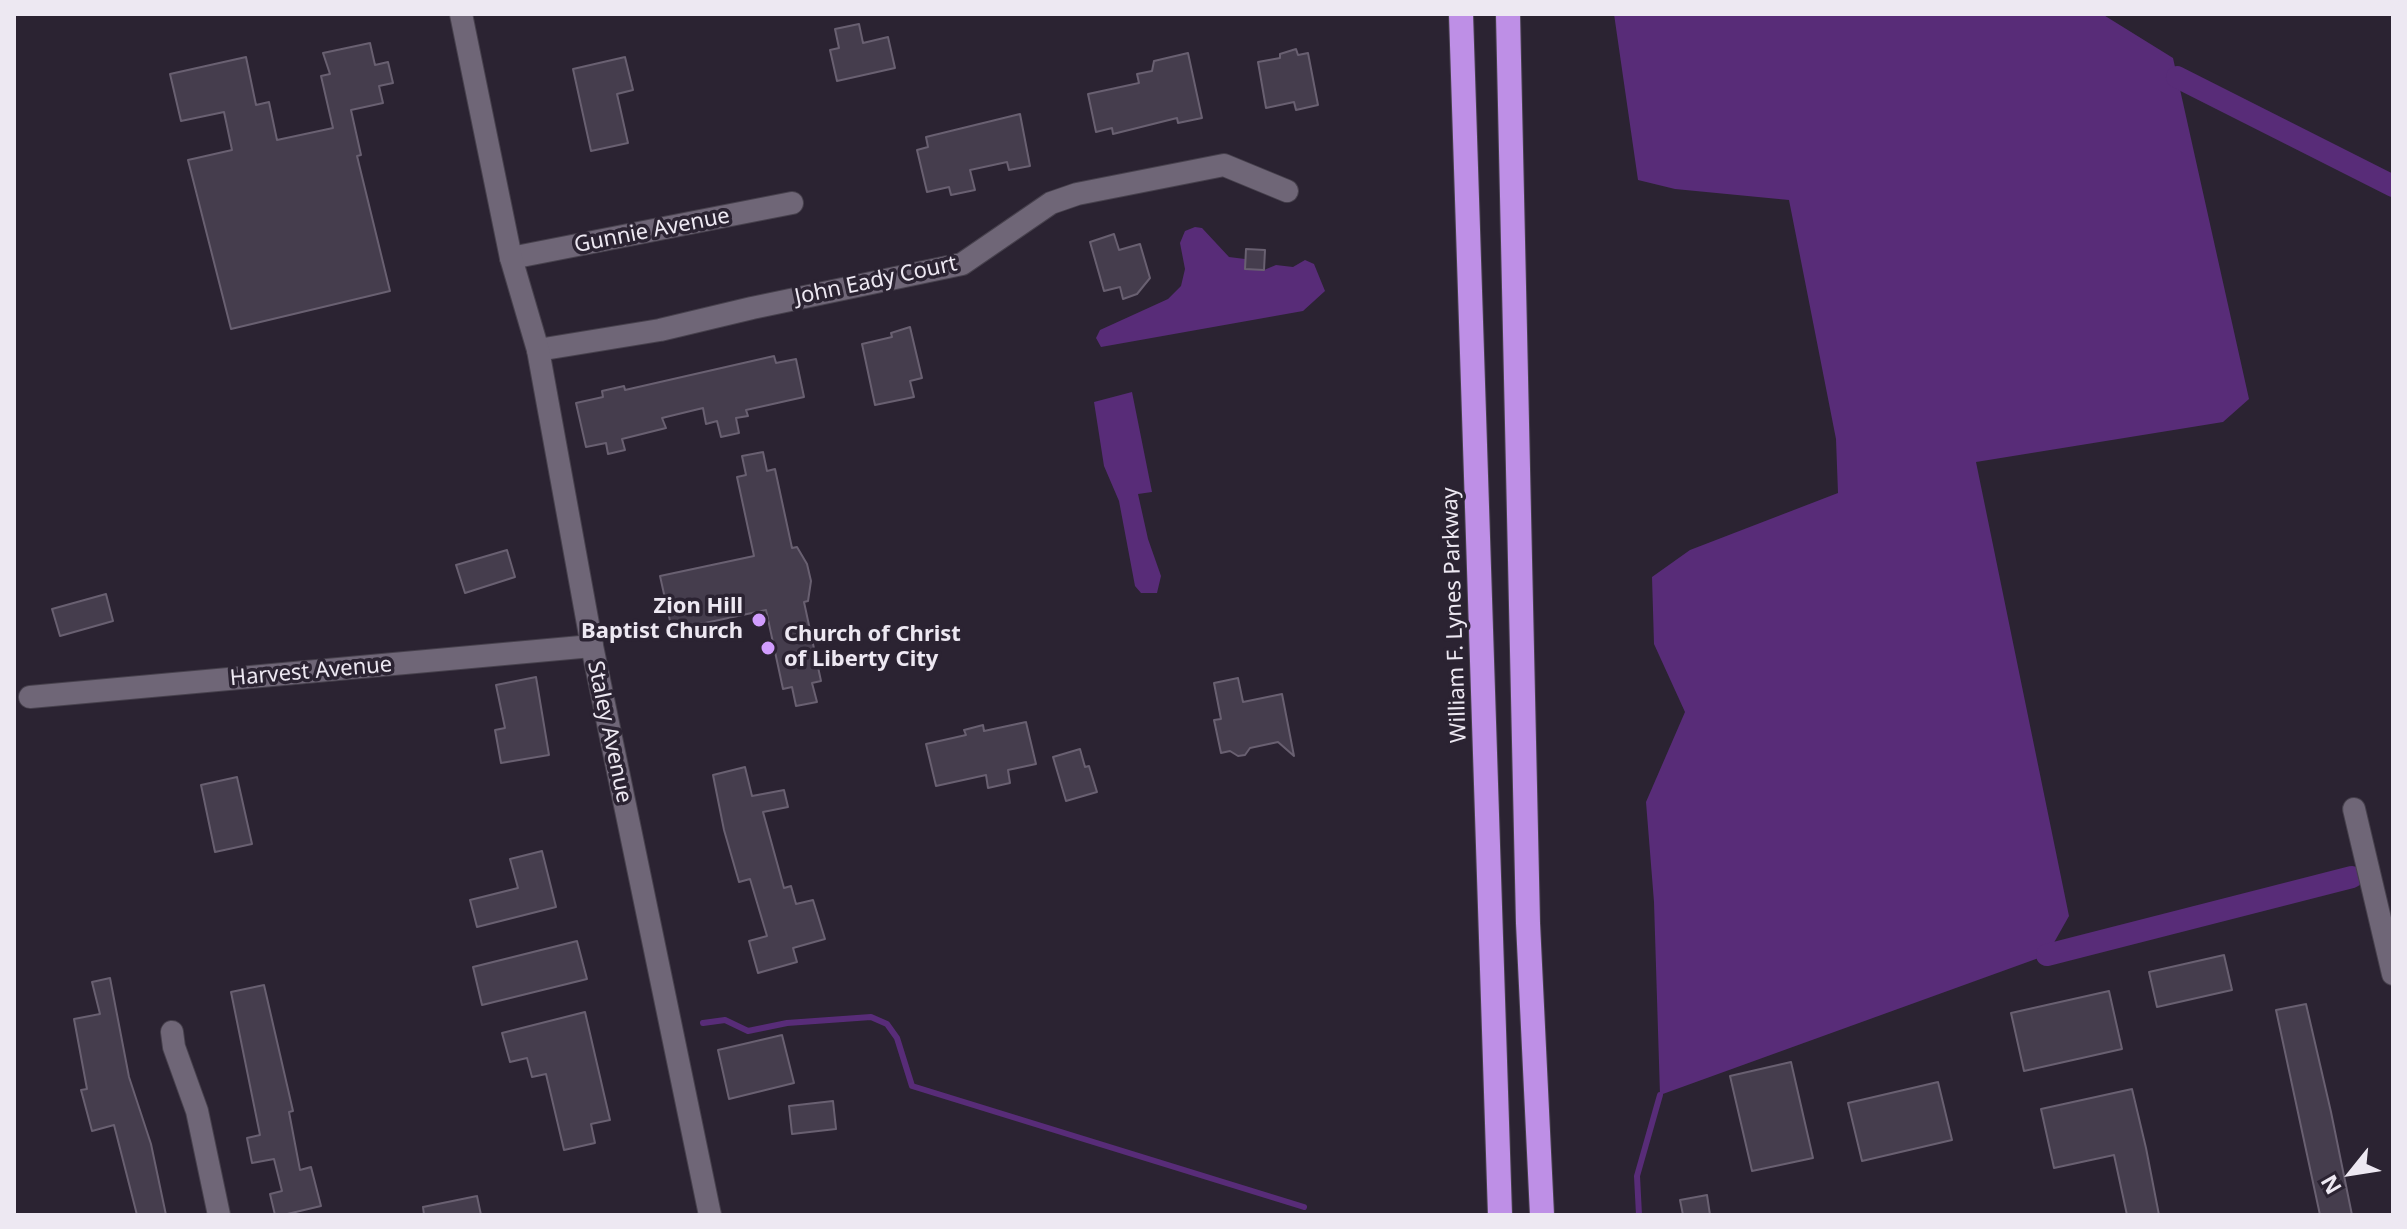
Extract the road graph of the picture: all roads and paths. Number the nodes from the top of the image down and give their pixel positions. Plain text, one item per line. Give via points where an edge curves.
1 (461, 14) edge
2 (1461, 14) edge
3 (1508, 14) edge
4 (1287, 191) dead end
5 (792, 203) dead end
6 (511, 258) junction
7 (538, 350) junction
8 (592, 646) junction
9 (30, 697) dead end
10 (2354, 809) dead end
11 (2393, 974) edge
12 (172, 1032) dead end
13 (218, 1211) edge
14 (710, 1215) edge
15 (1500, 1215) edge
16 (1542, 1215) edge

1 - 6 street, Staley Avenue
2 - 15 highway, William F. Lynes Parkway
3 - 16 highway via 1528,923
4 - 7 street, John Eady Court via 1224,165 1077,194 1051,203 962,264 660,330
5 - 6 street, Gunnie Avenue
6 - 7 street, Staley Avenue
7 - 8 street, Staley Avenue
8 - 9 street, Harvest Avenue
8 - 14 street, Staley Avenue
10 - 11 street
12 - 13 street via 197,1111

